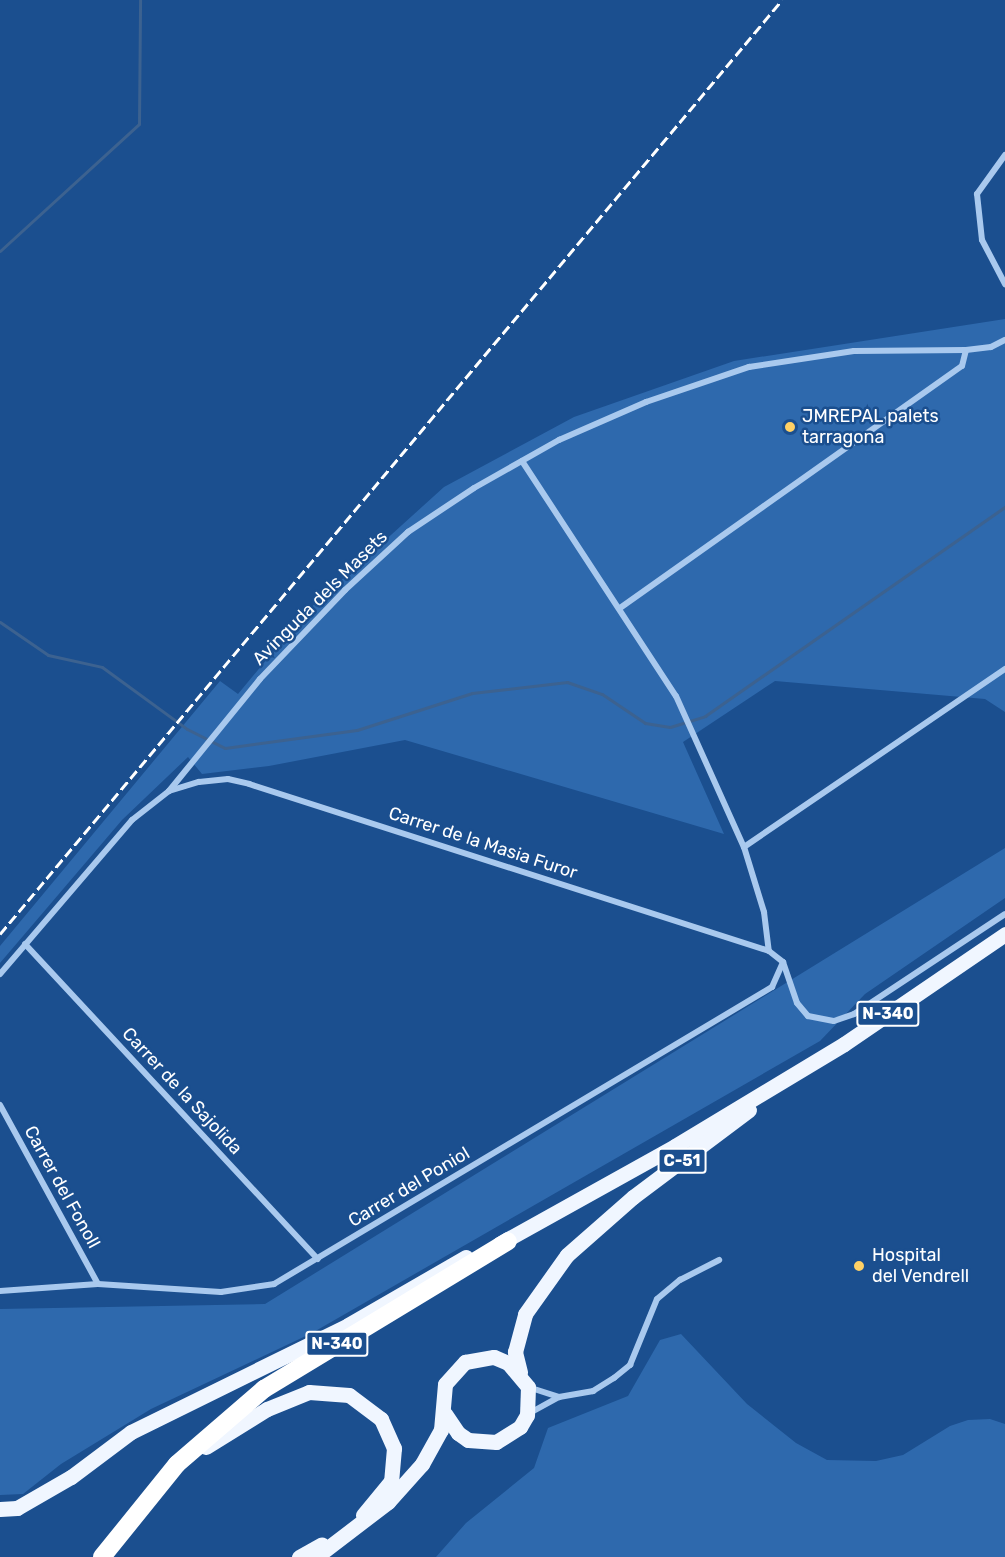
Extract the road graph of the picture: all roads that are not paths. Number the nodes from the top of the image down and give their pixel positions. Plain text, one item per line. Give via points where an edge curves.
1 (1005, 155) edge
2 (1005, 284) edge
3 (1005, 340) edge
4 (966, 350) junction
5 (522, 461) junction
6 (620, 608) junction
7 (1005, 669) edge
8 (169, 791) junction
9 (744, 847) junction
10 (1005, 914) edge
11 (1005, 934) edge
12 (25, 945) junction
13 (769, 951) junction
14 (783, 962) junction
15 (0, 974) edge
16 (768, 1090) junction
17 (0, 1104) edge
18 (508, 1241) junction
19 (318, 1259) junction
20 (719, 1260) dead end
21 (98, 1284) junction
22 (0, 1291) edge
23 (520, 1372) junction
24 (528, 1387) junction
25 (559, 1397) junction
26 (445, 1414) junction
27 (527, 1415) junction
28 (468, 1440) junction
29 (177, 1464) junction
30 (0, 1509) edge
31 (102, 1557) edge
32 (299, 1557) edge
33 (316, 1557) edge
34 (326, 1557) edge

1 - 2 street via 977,194 982,240
3 - 4 street, Avinguda dels Masets via 991,347
4 - 5 street, Avinguda dels Masets via 854,351 749,367 646,402
4 - 6 street via 962,366
5 - 6 street
5 - 8 street, Avinguda dels Masets via 408,532 345,590 260,679
6 - 9 street via 684,712
7 - 9 street
8 - 12 street via 132,820
8 - 13 street, Carrer de la Masia Furor via 228,779 249,784
9 - 13 street via 764,912
10 - 14 street via 854,1014 834,1021 819,1020 802,1010
11 - 16 main road, N-340 via 844,1044
12 - 15 street
12 - 19 street, Carrer de la Sajolida
13 - 14 street, Carrer de la Masia Furor
14 - 19 street, Carrer del Poniol via 772,987
16 - 18 main road, N-340
16 - 23 main road, C-51 via 745,1115 592,1230 567,1255 525,1314 515,1353
17 - 21 street, Carrer del Fonoll
18 - 29 highway, N-340 via 264,1389
18 - 30 main road via 467,1256 348,1325 131,1432 71,1477 17,1508
19 - 21 street, Carrer del Poniol via 274,1284 221,1292
20 - 25 street via 680,1280 657,1299 630,1365 593,1391
21 - 22 street, Carrer del Poniol
23 - 24 main road
23 - 26 main road via 494,1357 465,1362 446,1384
24 - 25 street
24 - 27 main road
25 - 27 street
26 - 28 main road
26 - 33 main road via 437,1442 388,1502
27 - 28 main road via 509,1437 489,1443
28 - 34 main road via 443,1447 430,1468 394,1507
29 - 31 highway, N-340
29 - 32 main road via 267,1409 309,1392 349,1395 381,1419 394,1448 391,1481 354,1525

